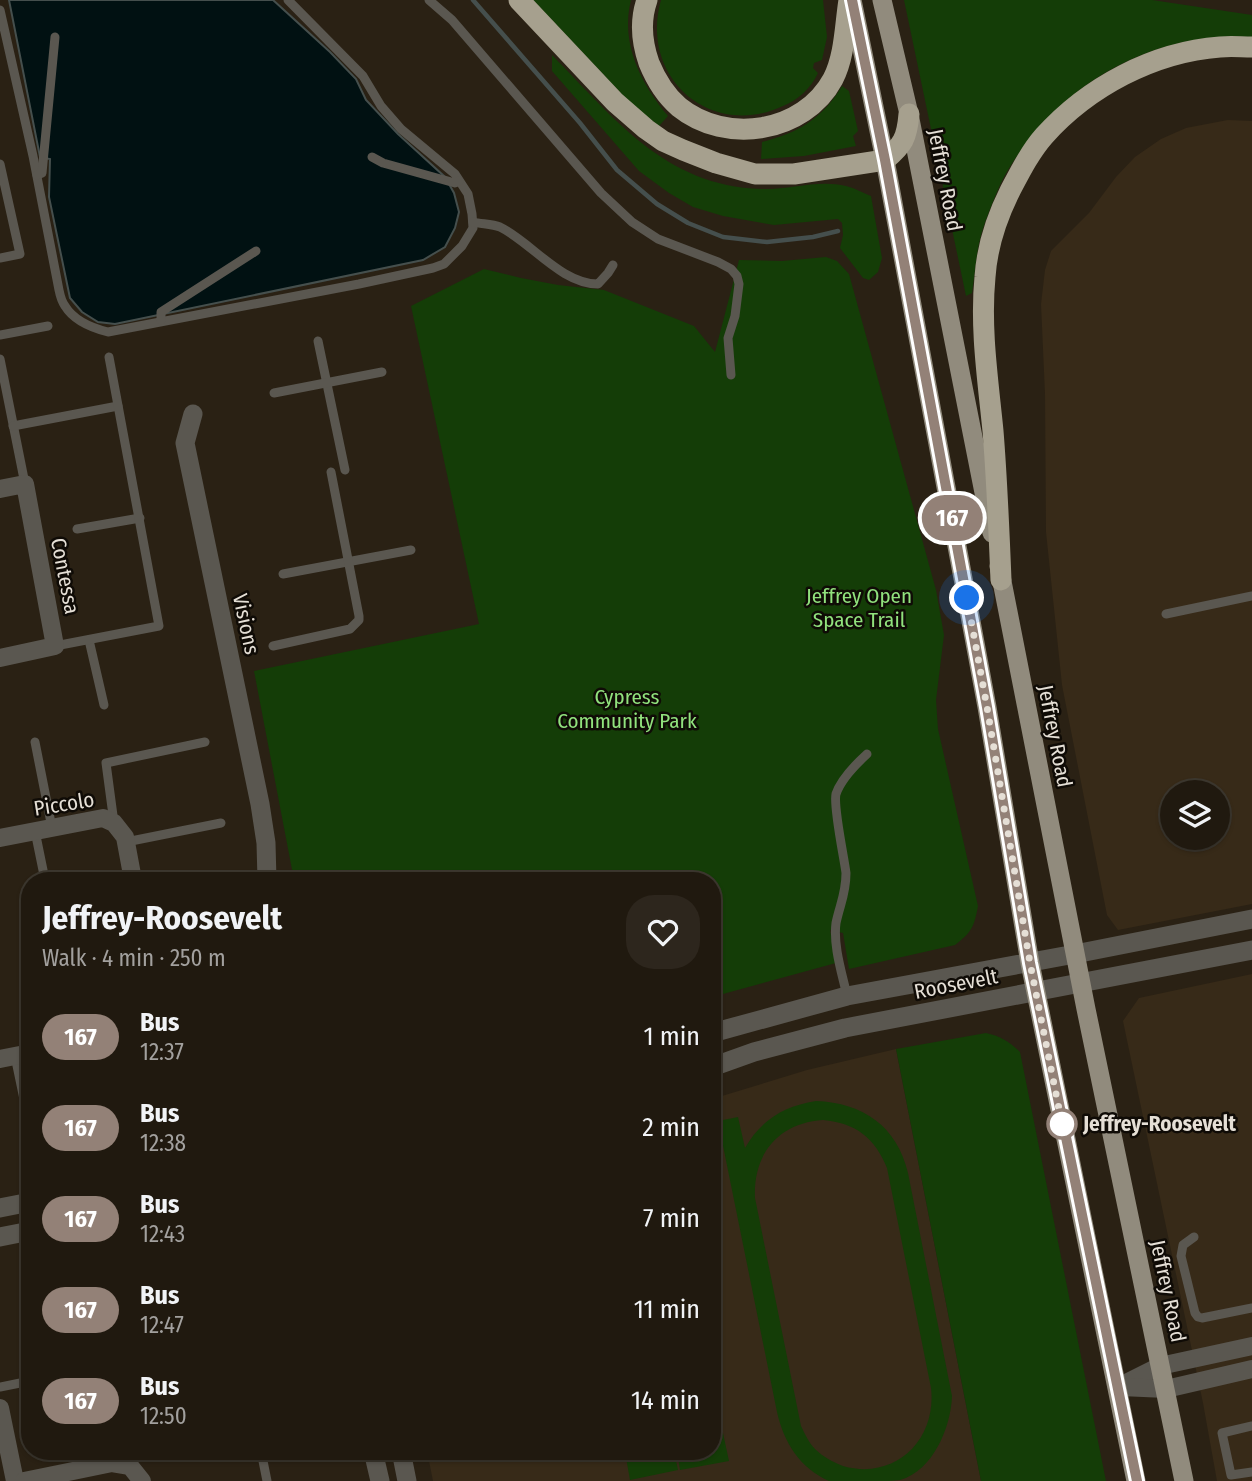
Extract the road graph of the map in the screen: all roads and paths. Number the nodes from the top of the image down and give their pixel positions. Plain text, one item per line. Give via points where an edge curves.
1 (288, 0) edge
2 (429, 0) edge
3 (519, 0) edge
4 (647, 0) edge
5 (850, 0) edge
6 (882, 0) edge
7 (0, 10) edge
8 (55, 37) dead end
9 (1252, 47) edge
10 (909, 114) junction
11 (372, 157) dead end
12 (885, 160) junction
13 (0, 164) edge
14 (37, 174) junction
15 (459, 181) junction
16 (473, 222) junction
17 (256, 251) dead end
18 (0, 258) edge
19 (613, 265) dead end
20 (162, 320) junction
21 (48, 326) dead end
22 (0, 335) edge
23 (318, 341) dead end
24 (108, 357) dead end
25 (0, 359) edge
26 (382, 372) dead end
27 (731, 375) dead end
28 (326, 382) junction
29 (274, 393) dead end
30 (118, 406) junction
31 (193, 414) dead end
32 (13, 426) junction
33 (345, 470) dead end
34 (331, 472) dead end
35 (25, 484) junction
36 (0, 489) edge
37 (140, 518) junction
38 (77, 529) dead end
39 (411, 550) dead end
40 (349, 562) junction
41 (283, 574) dead end
42 (1001, 580) junction
43 (1252, 596) edge
44 (1166, 614) dead end
45 (89, 640) junction
46 (55, 646) junction
47 (273, 646) dead end
48 (0, 658) edge
49 (104, 705) dead end
50 (35, 742) dead end
51 (205, 742) dead end
52 (867, 754) dead end
53 (220, 822) dead end
54 (114, 823) junction
55 (44, 829) junction
56 (0, 838) edge
57 (126, 842) junction
58 (267, 843) junction
59 (45, 872) edge
60 (132, 872) edge
61 (267, 872) edge
62 (278, 872) edge
63 (1252, 919) edge
64 (1252, 950) edge
65 (1075, 954) junction
66 (1030, 963) junction
67 (1081, 984) junction
68 (1036, 992) junction
69 (847, 996) junction
70 (721, 1031) edge
71 (9, 1057) edge
72 (721, 1064) edge
73 (21, 1098) edge
74 (21, 1204) edge
75 (0, 1208) edge
76 (21, 1233) edge
77 (0, 1237) edge
78 (1194, 1237) dead end
79 (1252, 1308) edge
80 (1252, 1346) edge
81 (1160, 1366) junction
82 (1252, 1369) edge
83 (21, 1383) edge
84 (0, 1387) edge
85 (1118, 1387) junction
86 (1166, 1389) junction
87 (0, 1408) edge
88 (1252, 1426) edge
89 (263, 1460) edge
90 (375, 1460) edge
91 (403, 1460) edge
92 (1252, 1472) edge
93 (15, 1481) edge
94 (24, 1481) edge
95 (142, 1481) edge
96 (267, 1481) edge
97 (380, 1481) edge
98 (407, 1481) edge
99 (1136, 1481) edge
100 (1184, 1481) edge

1 - 15 lane via 363,76 401,129
2 - 27 lane via 632,222 658,239 719,262 737,276 728,338
3 - 12 highway via 615,102 655,135 682,150 755,174 794,174
4 - 5 highway via 645,48 668,97 705,123 751,130 786,121 810,106 829,85 841,54
5 - 12 main road
6 - 10 main road, Jeffrey Road
7 - 14 lane
8 - 14 lane via 43,173
9 - 42 highway via 1181,53 1104,85 1042,138 1004,203 984,277
10 - 12 highway via 902,143
10 - 42 main road, Jeffrey Road
11 - 15 lane
12 - 66 main road via 985,694
13 - 18 lane via 20,254
14 - 20 lane via 65,307 92,328 108,332
15 - 16 lane via 468,194
16 - 19 lane via 498,226 551,264 590,284 598,284
16 - 20 lane via 462,246 433,268
17 - 20 lane via 161,312
21 - 22 lane
23 - 28 lane
24 - 30 lane
25 - 32 lane
26 - 28 lane
28 - 29 lane
28 - 33 lane
30 - 32 lane
30 - 37 lane
31 - 58 street, Visions via 186,443
32 - 35 lane
34 - 40 lane
35 - 36 street
35 - 46 street, Contessa
37 - 38 lane
37 - 45 lane via 159,626
39 - 40 lane
40 - 41 lane
40 - 47 lane via 359,620 350,629
42 - 65 main road, Jeffrey Road
43 - 44 lane
45 - 46 lane
45 - 49 lane
46 - 48 street, Contessa
50 - 55 lane
51 - 54 lane via 106,762
52 - 69 lane via 839,786 835,798 846,873 836,940
53 - 57 lane
54 - 55 street, Piccolo via 103,818
54 - 57 street, Piccolo
55 - 56 street, Piccolo
55 - 59 lane
57 - 60 street, Piccolo
58 - 61 street, Visions
58 - 62 street, Visions
63 - 65 street, Roosevelt
64 - 67 street, Roosevelt
65 - 66 street, Roosevelt
65 - 67 main road, Jeffrey Road
66 - 68 main road
66 - 69 street, Roosevelt
67 - 68 street, Roosevelt
67 - 81 main road, Jeffrey Road
68 - 72 street, Roosevelt via 845,1028
68 - 85 main road
69 - 70 street, Roosevelt
71 - 73 lane
74 - 75 street
76 - 77 street
78 - 79 lane via 1183,1245 1181,1256 1198,1317
80 - 81 street
81 - 85 street
81 - 86 main road, Jeffrey Road
82 - 86 street
83 - 84 lane
85 - 86 street
85 - 99 main road
86 - 100 main road, Jeffrey Road
87 - 93 street
88 - 92 lane via 1222,1433 1231,1475
89 - 96 lane
90 - 97 street
91 - 98 street
94 - 95 street via 112,1463 130,1466

